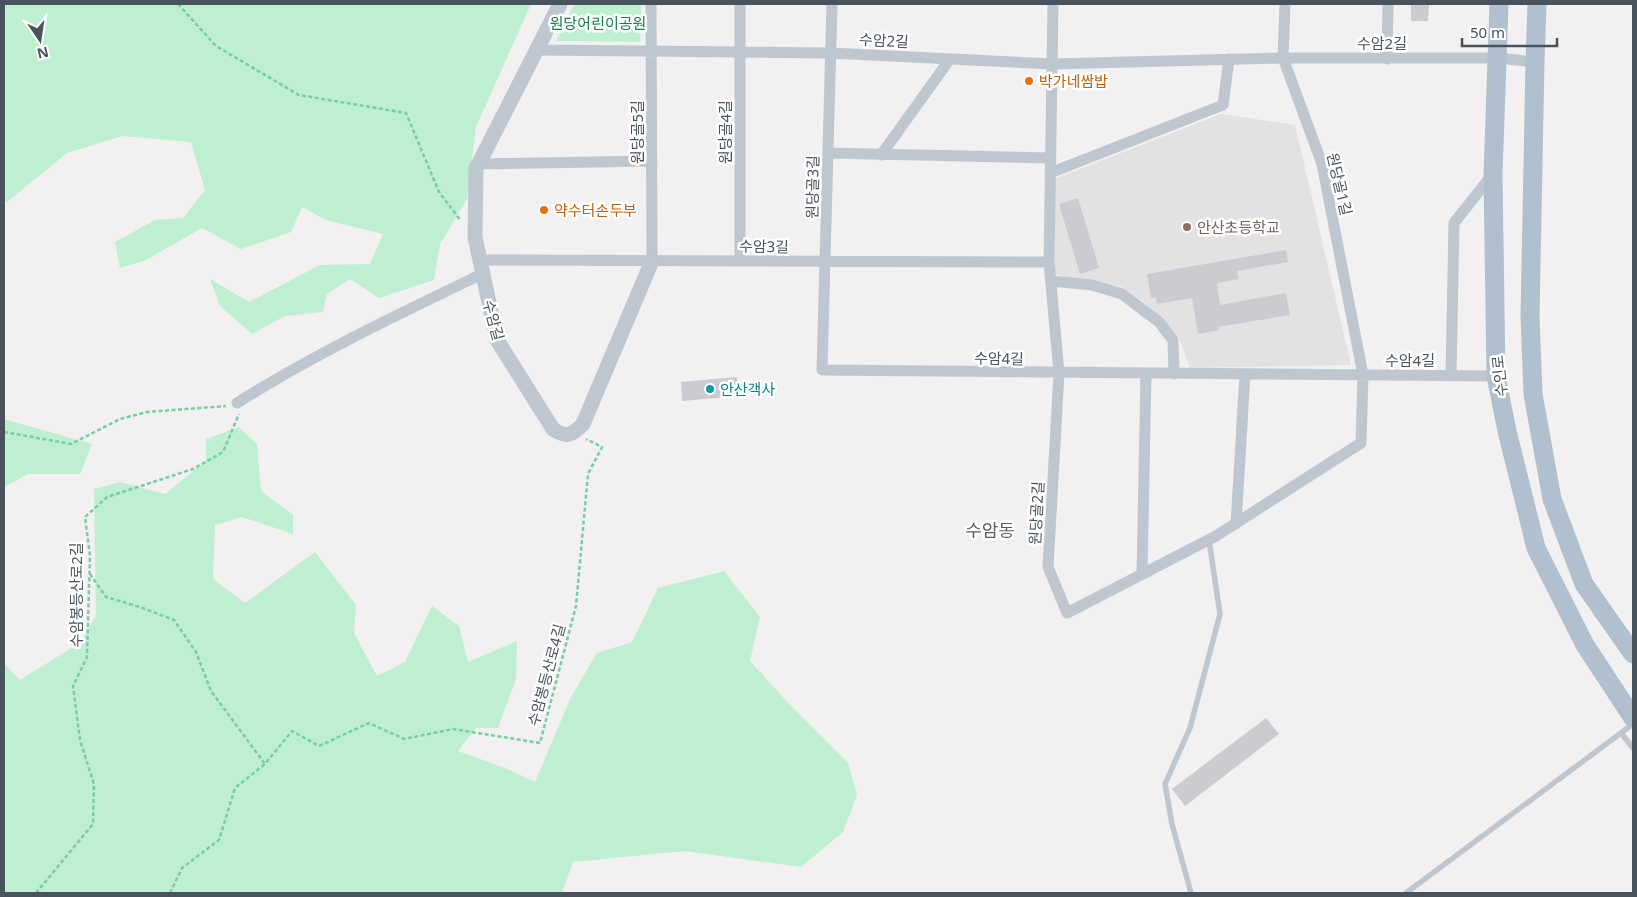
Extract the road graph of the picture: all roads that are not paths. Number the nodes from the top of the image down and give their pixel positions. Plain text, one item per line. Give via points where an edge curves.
1 (560, 4) edge
2 (651, 4) edge
3 (740, 4) edge
4 (832, 4) edge
5 (1053, 4) edge
6 (1285, 4) edge
7 (1388, 4) edge
8 (1499, 4) edge
9 (1537, 4) edge
10 (538, 50) junction
11 (651, 51) junction
12 (740, 52) junction
13 (830, 52) junction
14 (1283, 58) junction
15 (1498, 58) junction
16 (950, 59) junction
17 (1229, 59) junction
18 (1387, 59) junction
19 (1534, 62) junction
20 (1052, 64) junction
21 (828, 153) junction
22 (881, 154) junction
23 (1050, 158) junction
24 (652, 161) junction
25 (478, 164) junction
26 (1050, 173) junction
27 (1493, 174) junction
28 (652, 261) junction
29 (740, 261) junction
30 (825, 262) junction
31 (1049, 262) junction
32 (481, 267) junction
33 (1051, 281) junction
34 (822, 370) joint
35 (1059, 373) junction
36 (1146, 374) junction
37 (1174, 374) junction
38 (1245, 374) junction
39 (1363, 375) junction
40 (1451, 376) junction
41 (1496, 376) junction
42 (242, 400) road end
43 (1236, 524) junction
44 (1208, 540) junction
45 (1142, 574) junction
46 (1633, 654) edge
47 (1633, 718) edge
48 (1633, 724) edge
49 (1621, 732) junction
50 (1633, 748) edge
51 (1191, 893) edge
52 (1406, 893) edge

1 - 10 street, 수암길
2 - 11 street, 원당골5길
3 - 12 street, 원당골4길
4 - 13 street, 원당골3길
5 - 20 street, 원당골2길
6 - 14 street, 원당골1길
7 - 18 street
8 - 15 main road, 수인로
9 - 19 main road
10 - 11 street, 수암2길
10 - 25 street, 수암길
11 - 12 street, 수암2길
11 - 24 street, 원당골5길
12 - 13 street, 수암2길
12 - 29 street, 원당골4길
13 - 16 street, 수암2길
13 - 21 street, 원당골3길
14 - 17 street, 수암2길
14 - 18 street, 수암2길
14 - 39 street, 원당골1길 via 1322,164
15 - 18 street, 수암2길
15 - 19 street, 수암2길
15 - 27 main road, 수인로
16 - 20 street, 수암2길
16 - 22 street
17 - 20 street, 수암2길
17 - 26 street via 1223,105
19 - 46 main road via 1530,317 1533,394 1552,499 1584,584
20 - 23 street, 원당골2길
21 - 22 street
21 - 30 street, 원당골3길
22 - 23 street
23 - 26 street, 원당골2길
24 - 25 street
24 - 28 street, 원당골5길
25 - 32 street, 수암길 via 475,238
26 - 31 street, 원당골2길
27 - 40 street via 1454,223
27 - 41 main road, 수인로
28 - 29 street, 수암3길
28 - 32 street, 수암3길
28 - 32 street, 수암길 via 583,424 574,433 563,435 552,429 497,340
29 - 30 street, 수암3길
30 - 31 street, 수암3길
30 - 34 street, 원당골3길
31 - 33 street, 원당골2길
32 - 42 street via 284,373
33 - 35 street, 원당골2길
33 - 37 street via 1092,285 1122,294 1158,322 1172,340
34 - 35 street, 수암4길
35 - 36 street, 수암4길
35 - 45 street, 원당골2길 via 1048,567 1067,613
36 - 37 street, 수암4길
36 - 45 street
37 - 38 street, 수암4길
38 - 39 street, 수암4길
38 - 43 street
39 - 40 street, 수암4길
39 - 43 street, 원당골2길 via 1361,443
40 - 41 street, 수암4길
41 - 47 main road, 수인로 via 1536,548 1585,645
43 - 44 street, 원당골2길
44 - 45 street, 원당골2길
44 - 51 lane via 1220,614 1190,728 1165,784
48 - 49 lane
49 - 50 lane
49 - 52 lane

